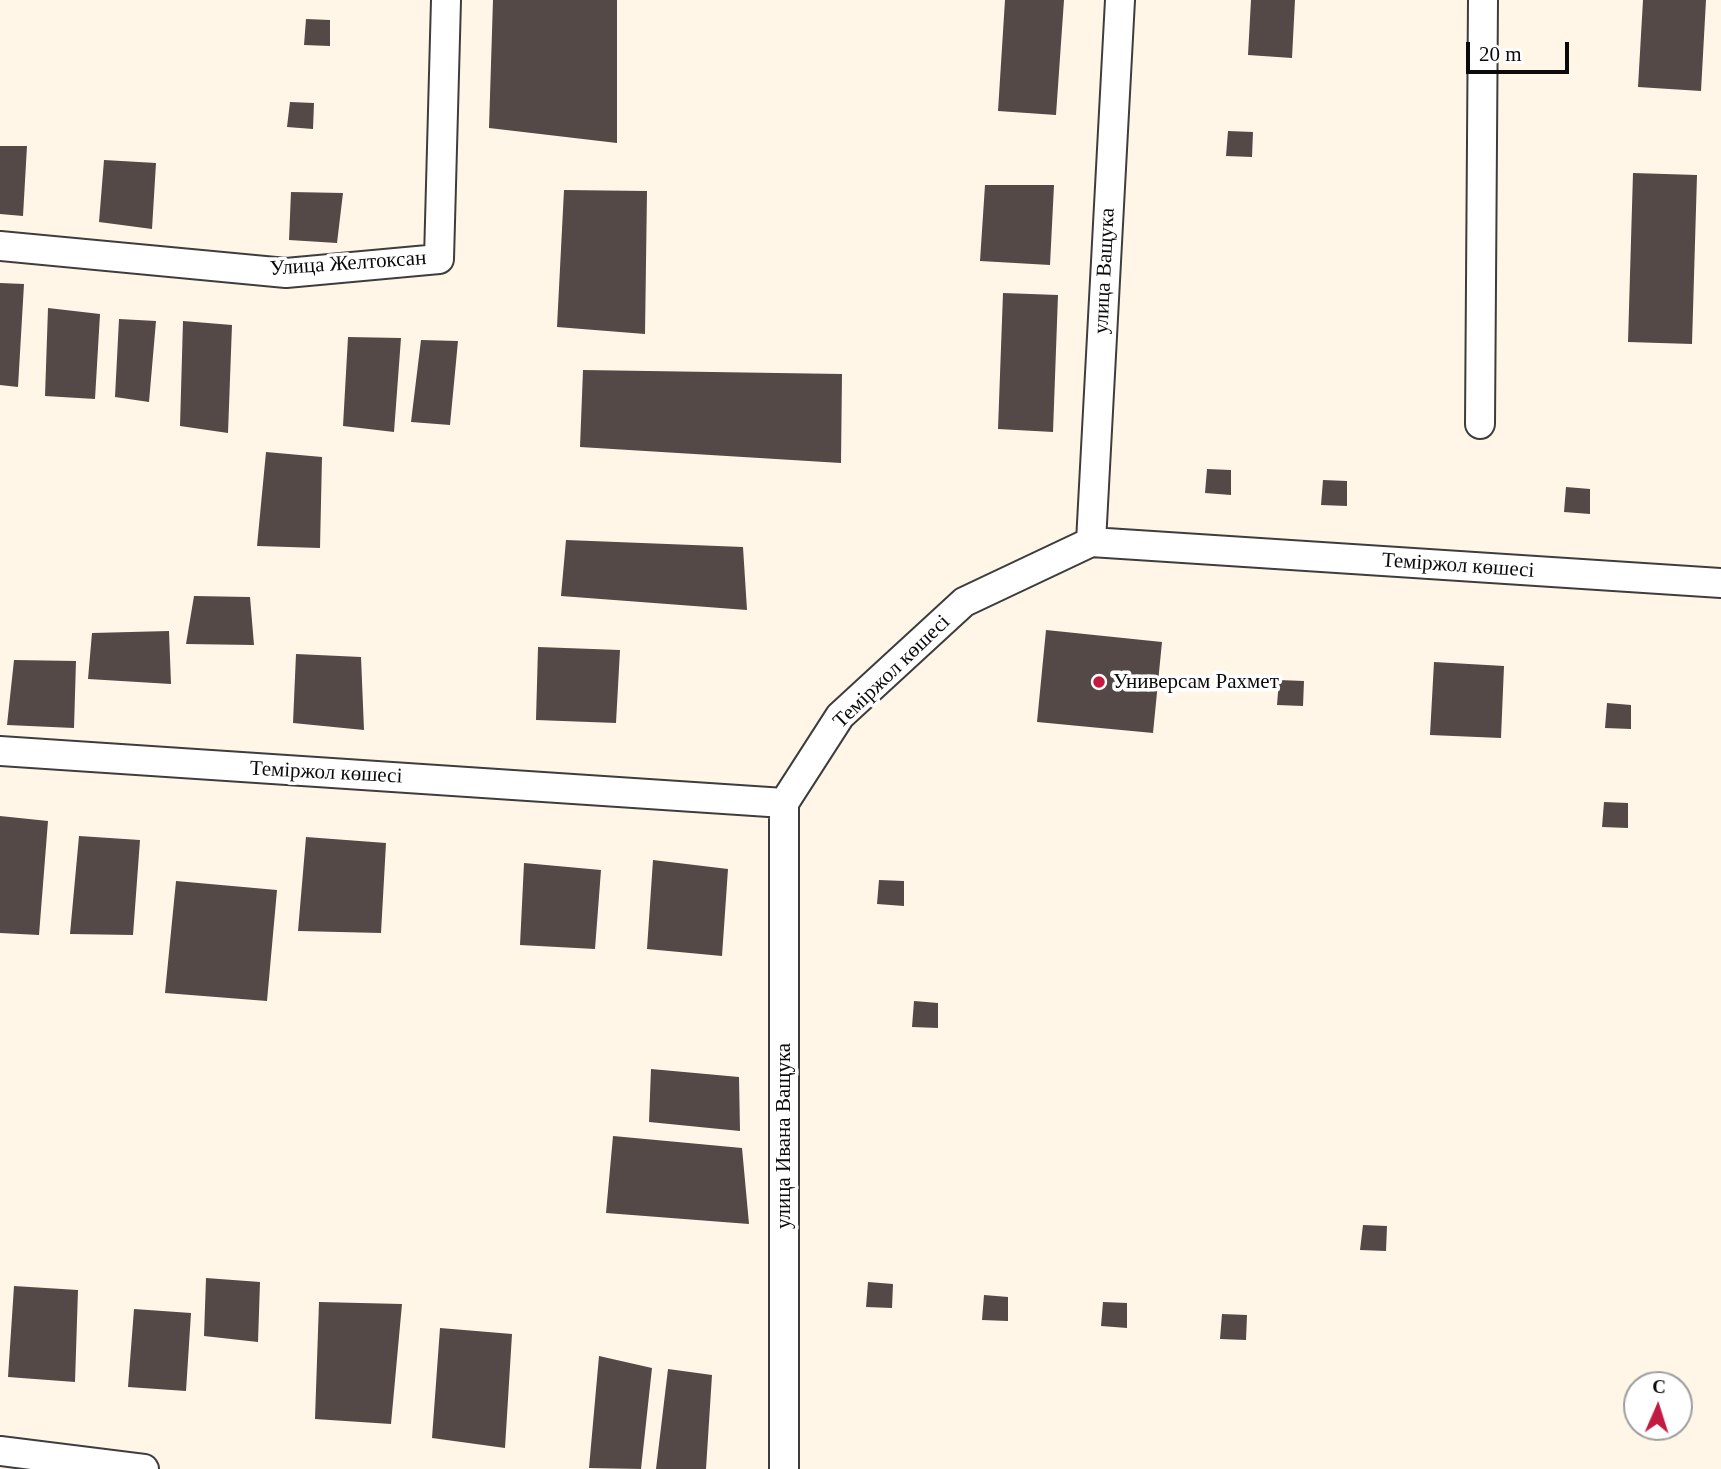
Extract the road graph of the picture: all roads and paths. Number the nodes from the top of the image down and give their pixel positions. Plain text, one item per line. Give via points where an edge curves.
1 (446, 0) edge
2 (1120, 0) edge
3 (1483, 0) edge
4 (0, 246) edge
5 (1480, 424) dead end
6 (1091, 542) junction
7 (1721, 583) edge
8 (0, 751) edge
9 (784, 803) junction
10 (0, 1451) edge
11 (144, 1469) edge
12 (784, 1469) edge

1 - 4 street, Улица Желтоксан via 439,258 286,272
2 - 6 street, улица Ващука
3 - 5 street
6 - 7 street, Теміржол көшесі
6 - 9 street, Теміржол көшесі via 964,602 840,716
8 - 9 street, Теміржол көшесі
9 - 12 street, улица Ивана Ващука
10 - 11 street

